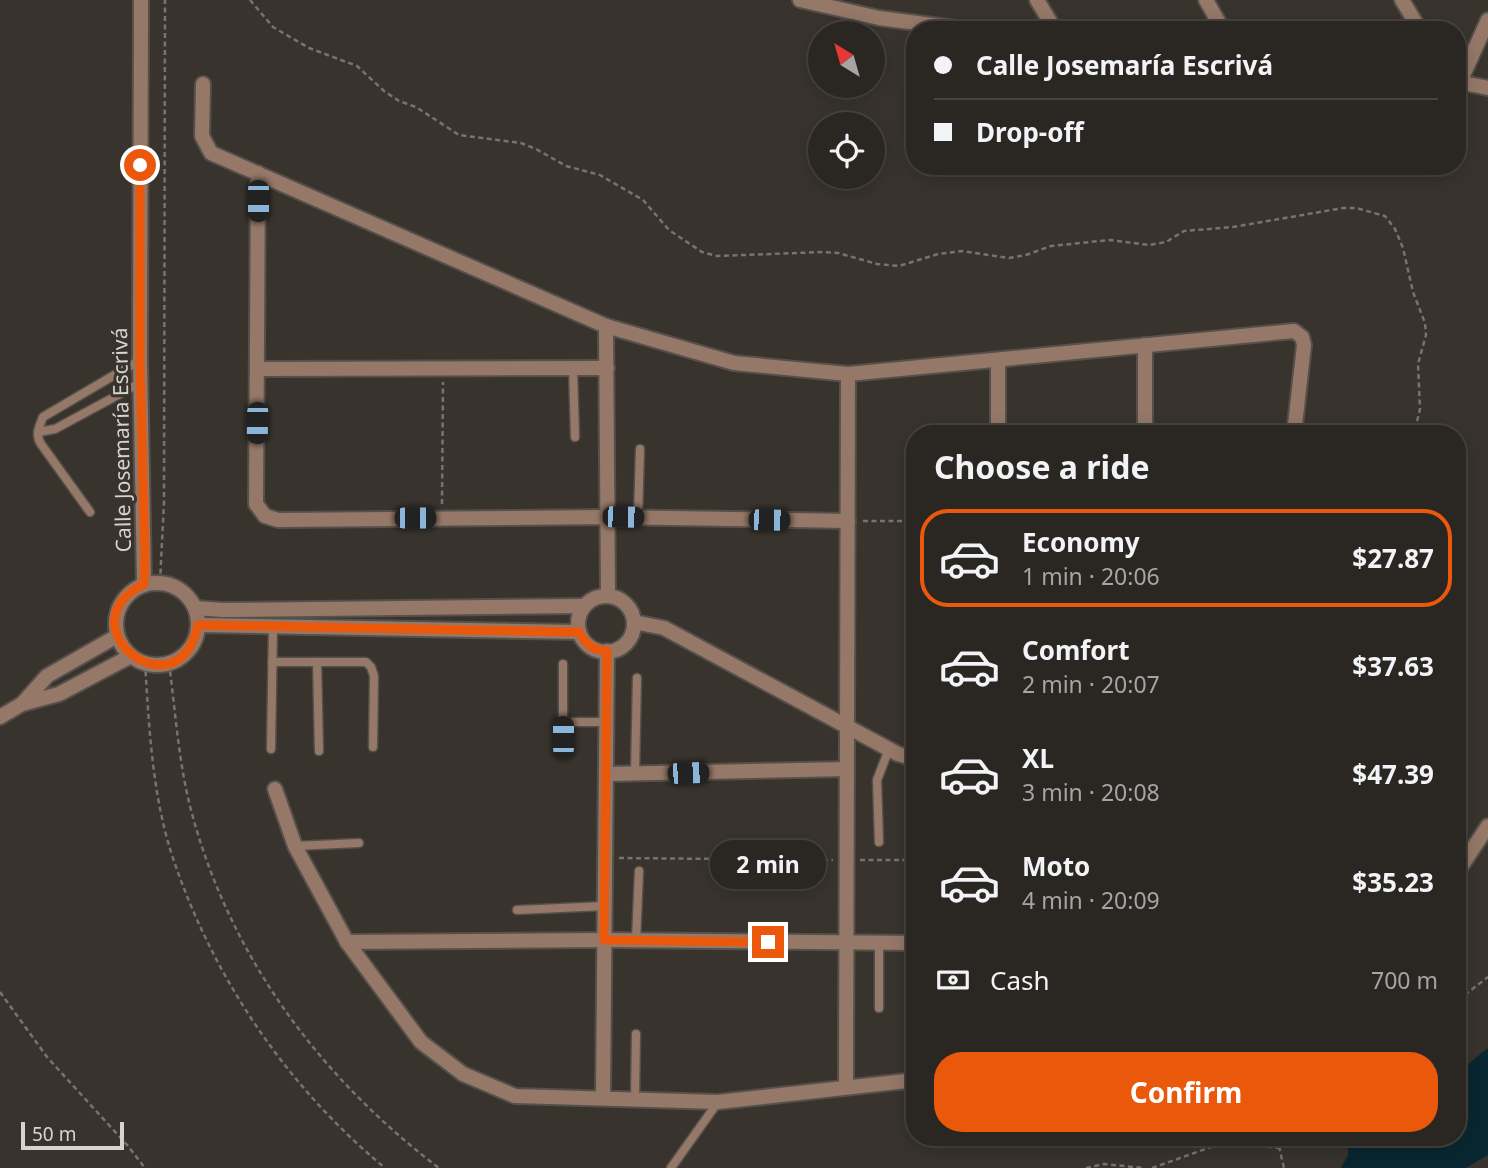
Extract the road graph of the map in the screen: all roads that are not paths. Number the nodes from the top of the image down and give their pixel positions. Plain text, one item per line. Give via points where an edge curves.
1 (141, 0) edge
2 (800, 0) edge
3 (1037, 0) edge
4 (1206, 0) edge
5 (1402, 0) edge
6 (833, 4) edge
7 (1488, 20) edge
8 (1050, 21) edge
9 (1218, 21) edge
10 (1415, 21) edge
11 (906, 22) edge
12 (1466, 67) edge
13 (1466, 83) edge
14 (202, 84) dead end
15 (1488, 88) edge
16 (258, 173) junction
17 (606, 326) junction
18 (1145, 345) junction
19 (140, 360) junction
20 (998, 360) junction
21 (573, 368) junction
22 (607, 368) junction
23 (257, 369) junction
24 (848, 374) junction
25 (142, 382) junction
26 (998, 425) edge
27 (1145, 425) edge
28 (1295, 425) edge
29 (38, 432) junction
30 (575, 437) dead end
31 (640, 449) dead end
32 (90, 512) dead end
33 (607, 517) junction
34 (638, 517) junction
35 (848, 521) junction
36 (144, 584) junction
37 (608, 596) junction
38 (583, 606) junction
39 (195, 608) junction
40 (334, 609) junction
41 (634, 622) junction
42 (198, 625) junction
43 (273, 627) junction
44 (334, 628) junction
45 (579, 632) junction
46 (117, 636) junction
47 (607, 651) junction
48 (131, 656) junction
49 (272, 662) junction
50 (317, 662) junction
51 (563, 664) dead end
52 (637, 678) dead end
53 (22, 704) junction
54 (0, 716) edge
55 (563, 722) junction
56 (606, 722) junction
57 (847, 726) junction
58 (373, 747) dead end
59 (271, 749) dead end
60 (889, 749) junction
61 (319, 751) dead end
62 (563, 752) dead end
63 (906, 756) edge
64 (847, 769) junction
65 (635, 774) junction
66 (606, 775) junction
67 (275, 789) dead end
68 (1488, 827) edge
69 (879, 842) dead end
70 (359, 843) dead end
71 (295, 846) junction
72 (1466, 859) edge
73 (639, 871) dead end
74 (605, 906) junction
75 (517, 910) dead end
76 (604, 940) junction
77 (636, 941) junction
78 (347, 942) junction
79 (846, 943) junction
80 (879, 943) junction
81 (906, 943) edge
82 (879, 1008) dead end
83 (636, 1034) dead end
84 (906, 1081) edge
85 (846, 1087) junction
86 (603, 1097) junction
87 (635, 1099) junction
88 (718, 1102) junction
89 (671, 1168) edge

1 - 19 street, Calle Josemaría Escrivá
2 - 6 street
3 - 8 street
4 - 9 street
5 - 10 street
6 - 11 street
7 - 12 street
13 - 15 street
14 - 16 street via 202,136 211,153
16 - 17 street
16 - 23 street
17 - 22 street
17 - 24 street via 734,363
18 - 20 street
18 - 27 street
18 - 28 street via 1294,331 1304,345
19 - 25 street, Calle Josemaría Escrivá
19 - 29 lane via 43,417
20 - 24 street
20 - 26 street
21 - 22 street
21 - 23 street
21 - 30 lane
22 - 33 street
23 - 33 street via 256,503 265,516 278,520
24 - 35 street
25 - 29 lane via 55,429
25 - 36 street, Calle Josemaría Escrivá
29 - 32 lane via 41,444
31 - 34 lane
33 - 34 street
33 - 37 street
34 - 35 street
35 - 57 street
36 - 39 street via 173,585
36 - 46 street via 120,605
37 - 38 street
37 - 41 street via 630,609
38 - 40 street
38 - 45 street
39 - 40 street
39 - 42 street
40 - 44 street
41 - 47 street via 623,646
41 - 57 street via 664,628
42 - 43 street
42 - 48 street via 190,649 180,658 145,663
43 - 44 street
43 - 49 lane
44 - 45 street
45 - 47 street via 585,644
46 - 48 street
46 - 53 street via 47,676
47 - 56 street
48 - 53 street via 59,694
49 - 50 lane
49 - 59 lane
50 - 58 lane via 366,662 371,667
50 - 61 lane
51 - 55 lane
52 - 65 lane
53 - 54 street
55 - 56 lane
55 - 62 lane
56 - 66 street
57 - 60 street
57 - 64 street
60 - 63 street
60 - 69 lane via 877,780
64 - 65 street
64 - 79 street
65 - 66 street
66 - 74 street
67 - 71 street
68 - 72 street
70 - 71 lane
71 - 78 street
73 - 77 lane
74 - 75 lane
74 - 76 street
76 - 77 street
76 - 78 street
76 - 86 street
77 - 79 street
78 - 86 street via 421,1042 463,1074 515,1096
79 - 80 street
79 - 85 street
80 - 81 street
80 - 82 lane
83 - 87 lane
84 - 85 street
85 - 88 street
86 - 87 street
87 - 88 street
88 - 89 lane

